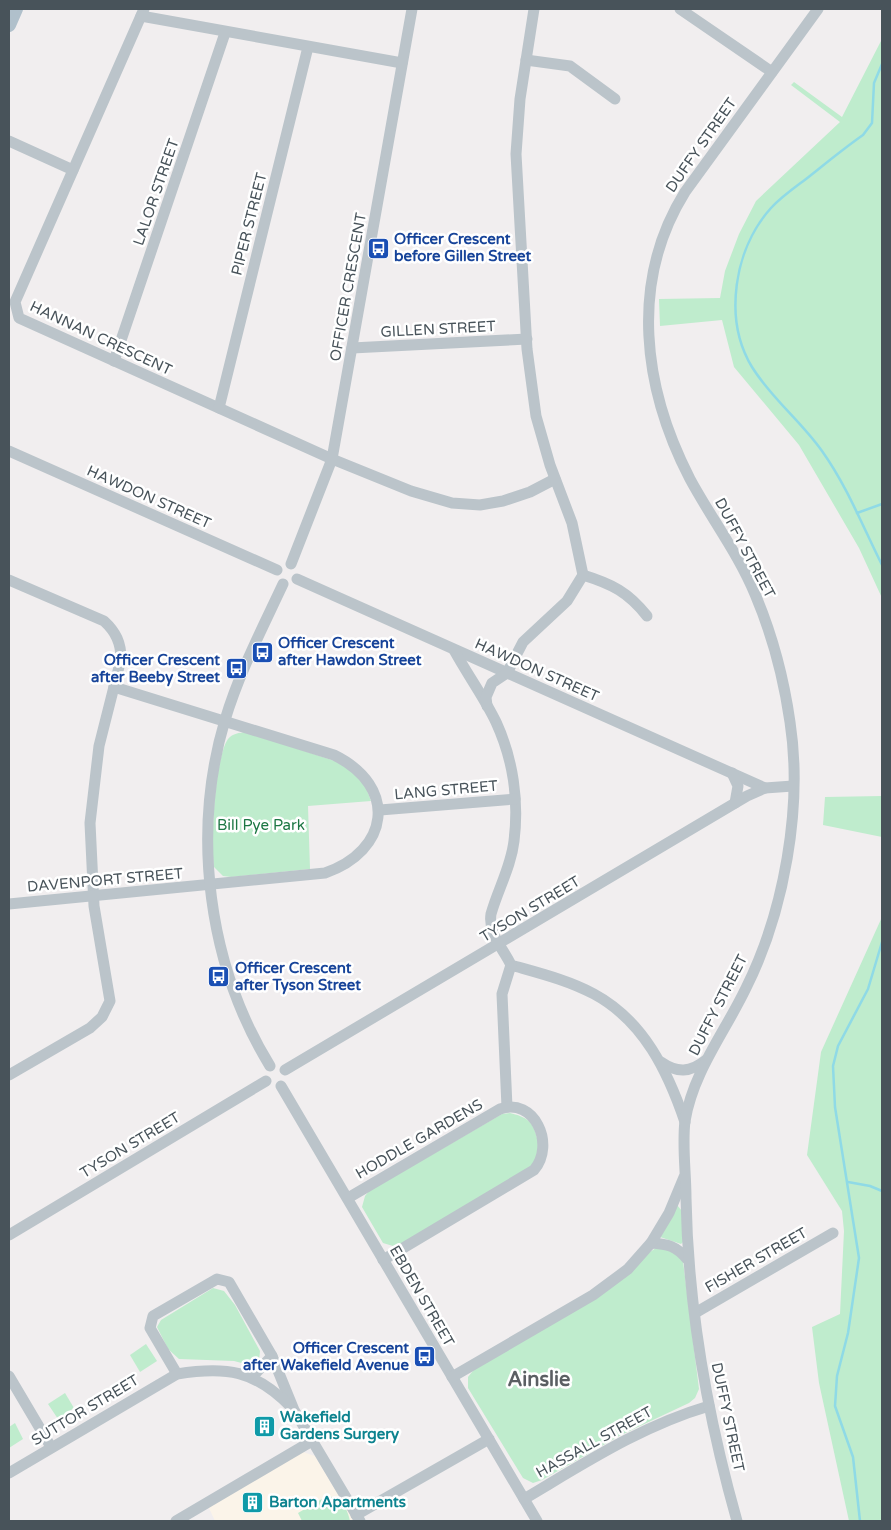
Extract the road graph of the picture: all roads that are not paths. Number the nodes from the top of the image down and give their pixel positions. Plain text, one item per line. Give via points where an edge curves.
1 (16, 9) edge
2 (412, 9) edge
3 (534, 9) edge
4 (680, 9) edge
5 (818, 9) edge
6 (142, 12) edge
7 (9, 25) edge
8 (226, 33) junction
9 (308, 47) junction
10 (526, 60) junction
11 (402, 63) junction
12 (772, 72) junction
13 (615, 99) dead end
14 (9, 141) edge
15 (73, 170) junction
16 (527, 339) junction
17 (352, 348) junction
18 (114, 361) junction
19 (219, 408) junction
20 (9, 451) edge
21 (332, 459) junction
22 (555, 479) junction
23 (291, 564) junction
24 (277, 570) junction
25 (583, 575) junction
26 (297, 579) junction
27 (9, 580) edge
28 (283, 584) junction
29 (647, 616) dead end
30 (454, 650) junction
31 (507, 673) junction
32 (114, 687) junction
33 (487, 706) junction
34 (225, 721) junction
35 (732, 773) junction
36 (793, 786) junction
37 (765, 788) junction
38 (515, 799) junction
39 (735, 803) junction
40 (380, 810) junction
41 (207, 885) junction
42 (93, 896) junction
43 (9, 904) edge
44 (500, 944) junction
45 (511, 965) junction
46 (706, 1060) junction
47 (661, 1062) junction
48 (270, 1066) junction
49 (286, 1070) junction
50 (9, 1075) edge
51 (266, 1081) junction
52 (281, 1086) junction
53 (506, 1107) junction
54 (685, 1122) junction
55 (686, 1173) junction
56 (348, 1198) junction
57 (833, 1233) dead end
58 (9, 1235) edge
59 (651, 1243) junction
60 (687, 1259) junction
61 (383, 1260) junction
62 (694, 1313) junction
63 (272, 1356) junction
64 (177, 1374) junction
65 (9, 1376) edge
66 (252, 1377) junction
67 (452, 1377) junction
68 (709, 1406) junction
69 (294, 1410) junction
70 (489, 1439) junction
71 (312, 1441) junction
72 (52, 1447) junction
73 (9, 1473) edge
74 (524, 1499) junction
75 (358, 1518) edge
76 (176, 1521) edge
77 (537, 1521) edge
78 (737, 1521) edge

1 - 7 main road
2 - 11 street, OFFICER CRESCENT
3 - 10 street
4 - 12 street
5 - 12 street, DUFFY STREET
6 - 8 street, HANNAN CRESCENT
6 - 15 street, HANNAN CRESCENT
8 - 9 street, HANNAN CRESCENT
8 - 18 street, LALOR STREET
9 - 11 street, HANNAN CRESCENT
9 - 19 street, PIPER STREET
10 - 13 street via 570,66
10 - 16 street via 516,154
11 - 17 street, OFFICER CRESCENT
12 - 36 street, DUFFY STREET via 670,215 651,276 648,315 651,356 667,426 692,482 724,533 756,595 777,660 790,721
14 - 15 street
15 - 18 street, HANNAN CRESCENT via 15,302 19,318
16 - 17 street, GILLEN STREET
16 - 22 street via 536,416
17 - 21 street, OFFICER CRESCENT
18 - 19 street, HANNAN CRESCENT
19 - 21 street, HANNAN CRESCENT
20 - 24 street, HAWDON STREET
21 - 22 street, HANNAN CRESCENT via 411,491 452,503 480,505 503,501
21 - 23 street, OFFICER CRESCENT
22 - 25 street via 572,523
23 - 24 street via 283,564
23 - 26 street via 298,570
24 - 28 street via 277,579
25 - 29 street via 614,585 630,596
25 - 31 street via 567,601 523,642
26 - 28 street via 291,585
26 - 30 street, HAWDON STREET
27 - 32 street via 104,621 110,627 121,649
28 - 34 street
30 - 31 street, HAWDON STREET
30 - 33 street
31 - 33 street via 490,686
31 - 35 street, HAWDON STREET
32 - 34 street
32 - 42 street via 99,746 90,823
33 - 38 street via 507,752
34 - 40 street via 334,755 352,764 367,778
34 - 41 street via 209,812
35 - 37 street, HAWDON STREET
35 - 39 street via 738,786
36 - 37 street, TYSON STREET
36 - 46 street, DUFFY STREET via 786,860 769,929 746,988
37 - 39 street, TYSON STREET
38 - 40 street, LANG STREET
38 - 44 street via 514,842 490,921
39 - 44 street, TYSON STREET
40 - 41 street, DAVENPORT STREET via 374,833 361,853 342,868 325,873
41 - 42 street, DAVENPORT STREET
41 - 48 street via 222,957 242,1012
42 - 43 street, DAVENPORT STREET
42 - 50 street via 110,1001 102,1017 90,1028
44 - 45 street
44 - 49 street, TYSON STREET
45 - 47 street via 595,994 632,1024
45 - 53 street, HODDLE GARDENS via 502,994
46 - 47 street via 691,1070 682,1071
46 - 54 street, DUFFY STREET
47 - 54 street
48 - 49 street via 280,1065
48 - 51 street via 266,1071
49 - 52 street via 287,1078
51 - 52 street via 273,1086
51 - 58 street, TYSON STREET
52 - 56 street, EBDEN STREET
53 - 56 street, HODDLE GARDENS
53 - 61 street, HODDLE GARDENS via 529,1115 540,1128 544,1146 539,1164 526,1176
54 - 55 street, DUFFY STREET
55 - 59 street via 669,1213
55 - 60 street, DUFFY STREET
56 - 61 street, EBDEN STREET
57 - 62 street, FISHER STREET
59 - 60 street via 671,1245
59 - 67 street via 628,1269 605,1287
60 - 62 street, DUFFY STREET
61 - 67 street, EBDEN STREET
62 - 68 street, DUFFY STREET
63 - 64 street via 228,1282 217,1279 154,1316 150,1324
63 - 66 street
63 - 69 street
64 - 66 street, SUTTOR STREET via 205,1369 231,1370
64 - 72 street, SUTTOR STREET
65 - 72 street
66 - 69 street, SUTTOR STREET via 274,1390
67 - 70 street, EBDEN STREET
68 - 74 street, HASSALL STREET via 637,1432
68 - 78 street, DUFFY STREET
69 - 71 street
70 - 74 street, EBDEN STREET
70 - 75 street
71 - 75 street
71 - 76 street
72 - 73 street, SUTTOR STREET
74 - 77 street, EBDEN STREET

